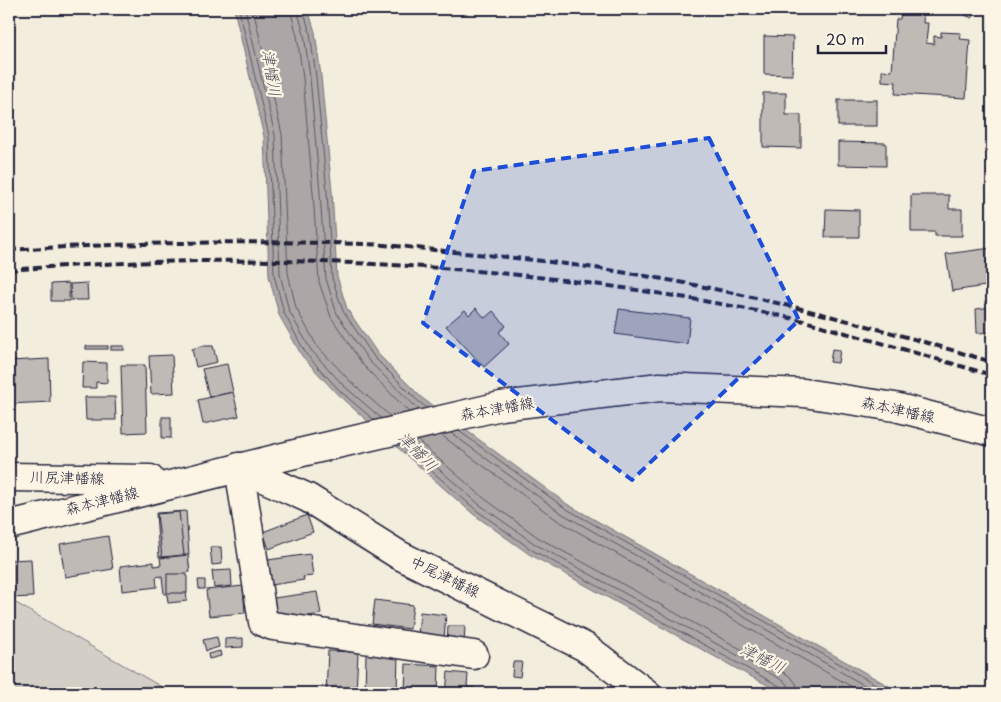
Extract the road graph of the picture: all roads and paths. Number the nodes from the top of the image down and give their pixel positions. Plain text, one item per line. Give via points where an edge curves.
1 (992, 432) edge
2 (239, 468) junction
3 (9, 477) edge
4 (186, 480) junction
5 (9, 525) edge
6 (474, 655) dead end
7 (646, 693) edge

1 - 2 main road, 森本津幡線 via 895,407 804,393 660,386 501,406
2 - 4 main road, 森本津幡線
2 - 6 main road via 263,622 272,626
2 - 7 main road, 中尾津幡線 via 308,498 399,555 585,647
3 - 4 main road, 川尻津幡線
4 - 5 main road, 森本津幡線

